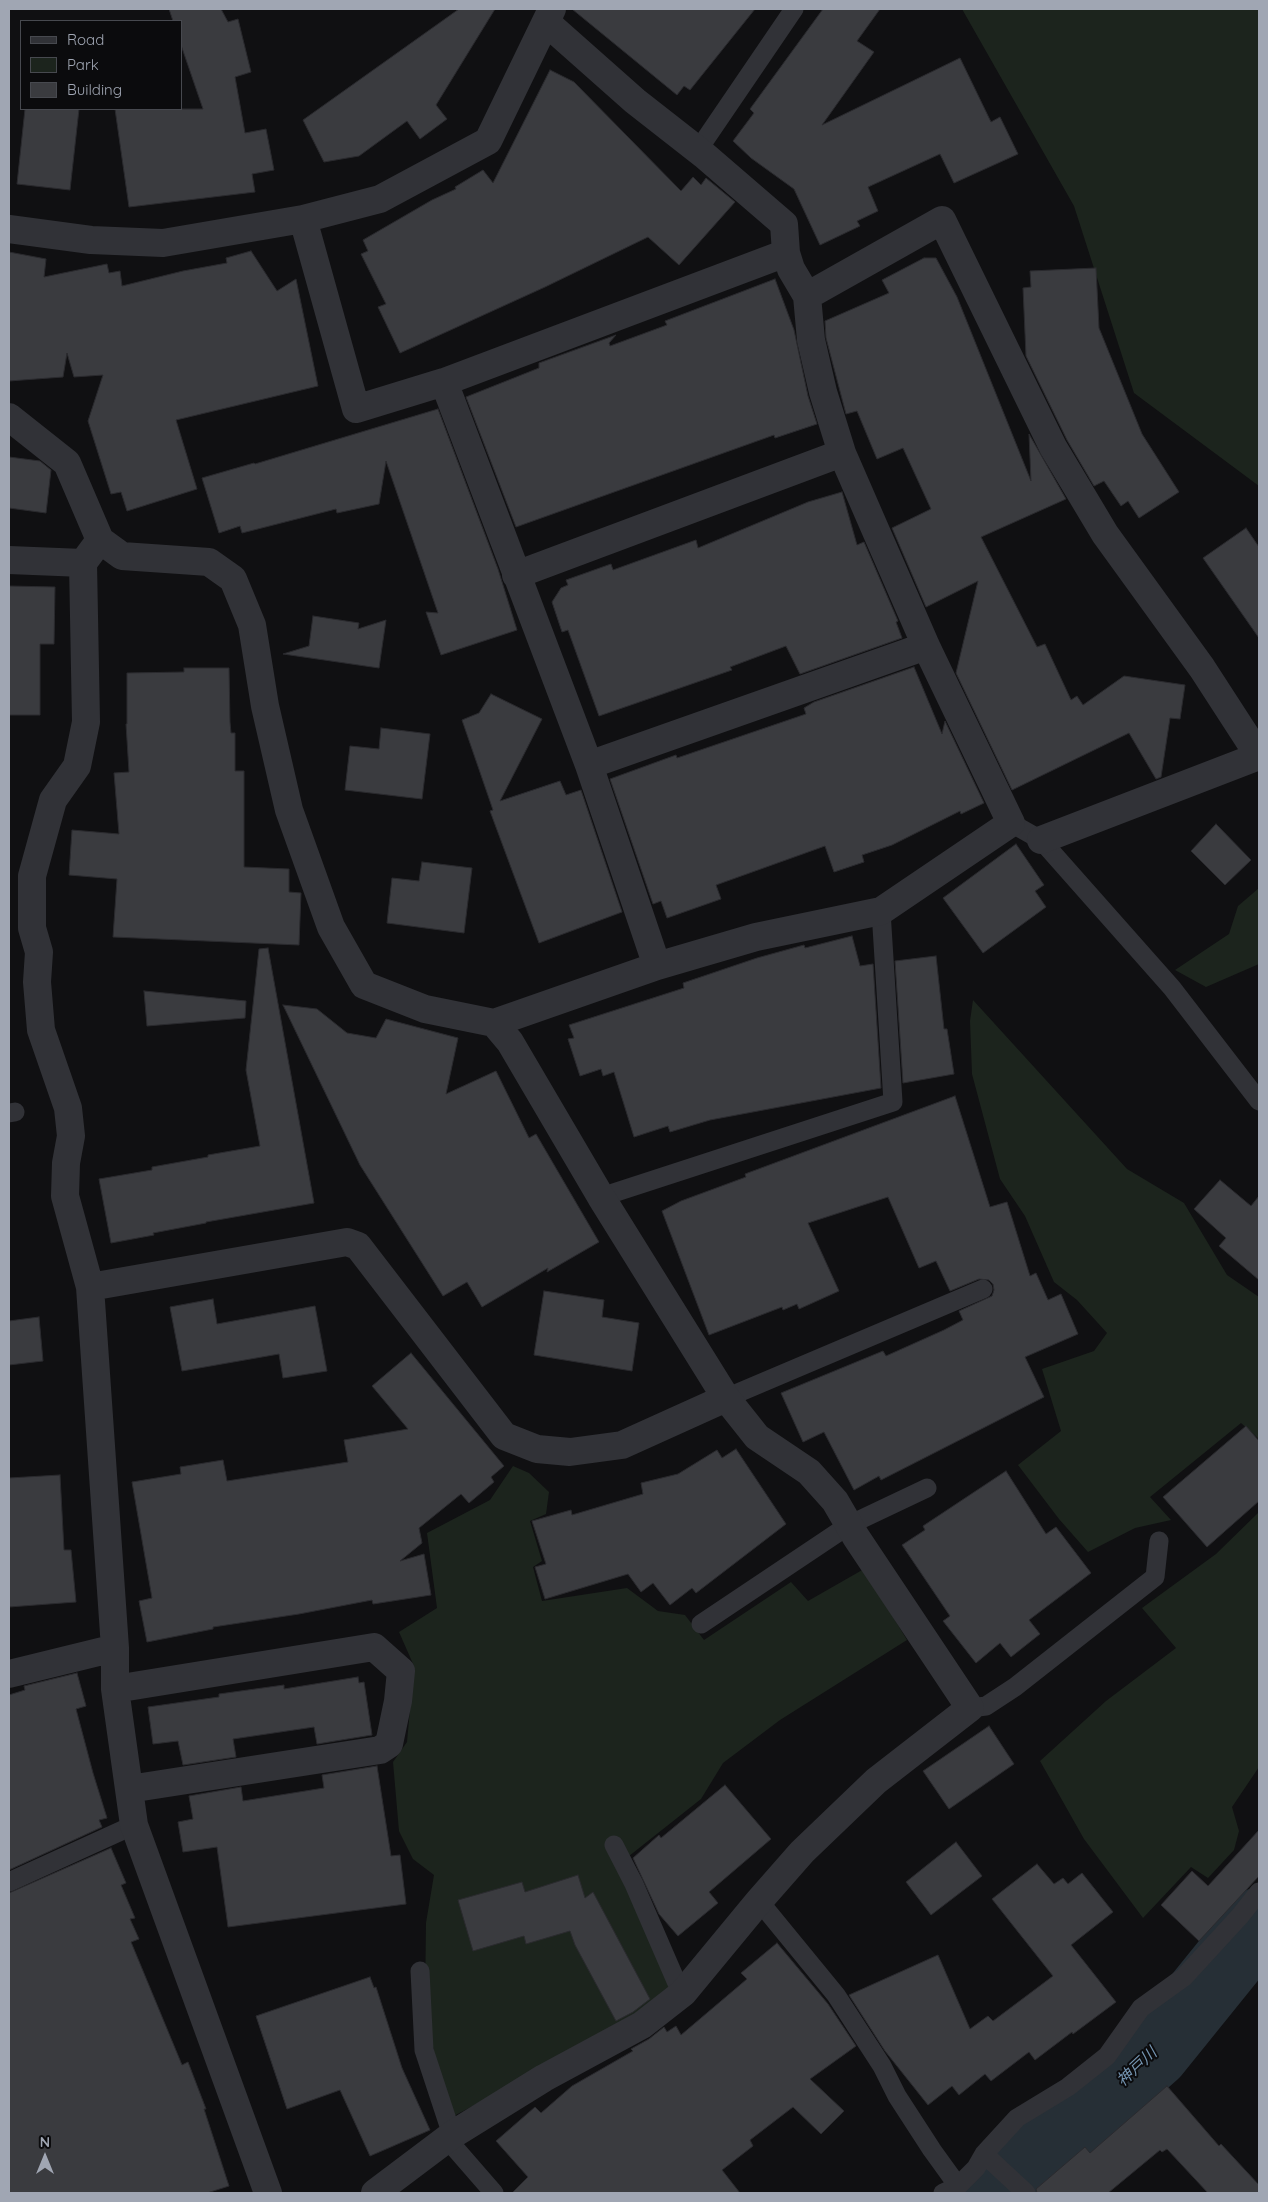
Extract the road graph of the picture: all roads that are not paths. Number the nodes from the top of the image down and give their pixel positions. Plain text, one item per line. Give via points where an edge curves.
1 (794, 9) edge
2 (550, 16) edge
3 (698, 150) junction
4 (303, 219) junction
5 (9, 229) edge
6 (786, 253) junction
7 (807, 296) junction
8 (444, 382) junction
9 (9, 417) edge
10 (842, 453) junction
11 (100, 540) junction
12 (9, 560) edge
13 (83, 564) junction
14 (516, 575) junction
15 (926, 646) junction
16 (1259, 756) edge
17 (588, 765) junction
18 (1011, 823) junction
19 (1041, 840) junction
20 (881, 911) junction
21 (657, 966) junction
22 (494, 1024) junction
23 (1259, 1101) edge
24 (601, 1197) junction
25 (90, 1287) junction
26 (984, 1289) dead end
27 (726, 1398) junction
28 (928, 1488) dead end
29 (849, 1525) junction
30 (1159, 1540) dead end
31 (701, 1624) dead end
32 (115, 1648) junction
33 (9, 1674) edge
34 (115, 1688) junction
35 (970, 1708) junction
36 (129, 1789) junction
37 (134, 1825) junction
38 (614, 1845) dead end
39 (9, 1882) edge
40 (1259, 1892) edge
41 (759, 1901) junction
42 (420, 1971) dead end
43 (683, 1993) junction
44 (449, 2136) junction
45 (989, 2158) junction
46 (951, 2189) edge
47 (1023, 2191) edge
48 (268, 2193) edge
49 (375, 2193) edge
50 (494, 2193) edge

1 - 3 lane
2 - 3 street via 635,101
2 - 4 street via 488,141 380,199
3 - 6 street via 784,224
4 - 5 street via 163,243 91,240
4 - 8 street via 356,410
6 - 7 street via 791,269
6 - 8 street
7 - 10 street via 811,340
7 - 16 street via 942,220 1053,447 1105,534 1202,668
8 - 14 street
9 - 11 street via 67,463
10 - 14 street
10 - 15 street
11 - 13 street
11 - 22 street via 122,556 209,562 233,579 252,624 265,706 289,810 331,927 364,985 425,1009
12 - 13 street
13 - 25 street via 86,722 77,766 53,800 32,876 32,928 38,952 41,1030 68,1108 71,1136 65,1196
14 - 17 street
15 - 17 street
15 - 18 street
16 - 19 street
17 - 21 street
18 - 19 lane
18 - 20 street
19 - 23 lane via 1172,988
20 - 21 street via 756,937
20 - 24 lane via 893,1102
21 - 22 street
22 - 24 street via 510,1042
24 - 27 street
25 - 27 street via 347,1242 358,1246 504,1436 537,1449 570,1452 622,1445
25 - 32 street
26 - 27 lane
27 - 29 street via 757,1437 809,1472 835,1501
28 - 29 lane
29 - 31 lane
29 - 35 street
30 - 35 lane via 1155,1577 1015,1687 986,1706
32 - 33 street
32 - 34 street
34 - 36 street
34 - 36 street via 374,1647 401,1671 389,1744 380,1750
35 - 41 street via 876,1781 802,1852
36 - 37 street
37 - 39 lane
37 - 48 street
38 - 43 lane
40 - 45 lane via 1184,1977 1141,2008 1107,2056 1068,2087 1017,2118
41 - 43 street
41 - 46 lane via 836,1995 882,2066
42 - 44 lane via 424,2050
43 - 44 street via 642,2025 544,2078
44 - 49 street
44 - 50 lane
45 - 46 lane
45 - 47 lane

